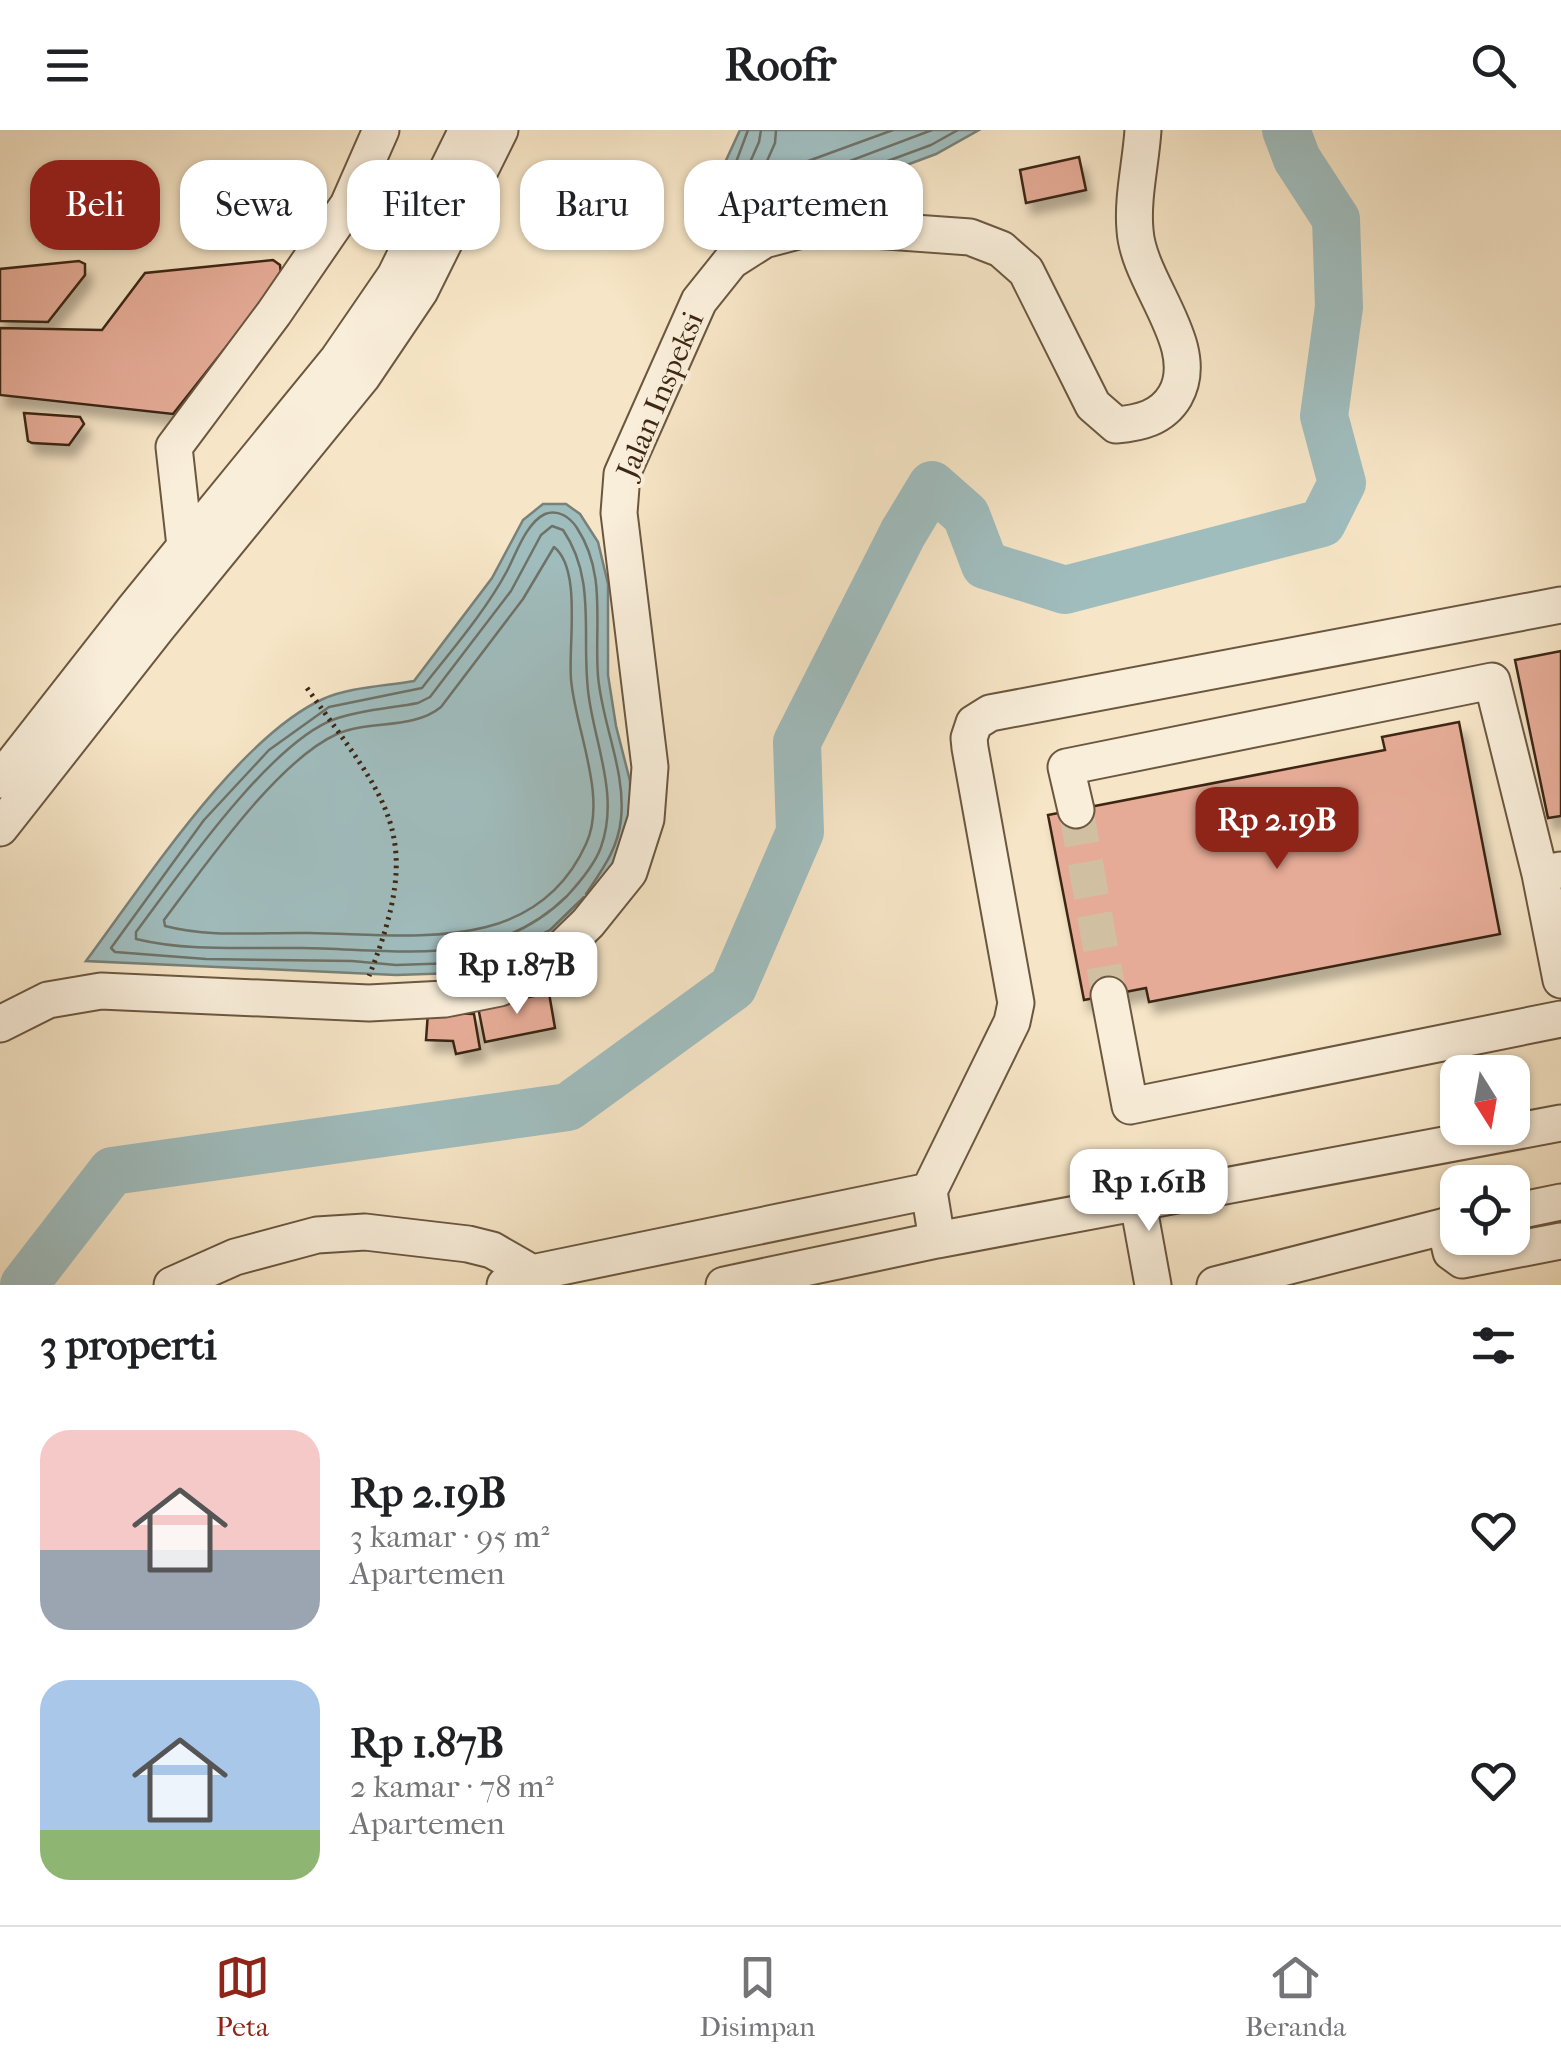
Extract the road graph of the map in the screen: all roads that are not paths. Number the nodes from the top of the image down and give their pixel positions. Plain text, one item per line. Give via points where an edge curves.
1 (381, 130) edge
2 (467, 130) edge
3 (500, 130) edge
4 (1143, 130) edge
5 (196, 557) junction
6 (1561, 604) edge
7 (0, 780) edge
8 (1076, 810) tunnel mouth
9 (0, 828) edge
10 (1550, 872) edge
11 (1561, 980) edge
12 (1109, 995) tunnel mouth
13 (1561, 1019) edge
14 (0, 1024) edge
15 (1561, 1123) edge
16 (929, 1192) junction
17 (1561, 1202) edge
18 (1138, 1203) junction
19 (1530, 1208) edge
20 (1440, 1227) edge
21 (937, 1240) junction
22 (1561, 1241) edge
23 (1530, 1247) edge
24 (1455, 1255) edge
25 (1488, 1255) edge
26 (518, 1279) edge
27 (172, 1285) edge
28 (724, 1285) edge
29 (1153, 1285) edge
30 (1215, 1285) edge

1 - 5 street via 348,205 174,448
2 - 5 street via 395,276
3 - 5 street via 420,291 362,377
4 - 14 street, Jalan Inspeksi via 1134,230 1180,348 1184,381 1167,408 1140,422 1116,425 1093,406 1026,271 1001,249 970,237 816,226 764,240 731,261 698,301 622,474 618,513 650,768 646,819 628,872 549,961 500,988 445,999 369,1004 100,991 48,1000
5 - 7 street
5 - 9 street
6 - 16 street via 990,713 974,723 969,738 1016,1003
8 - 10 street via 1066,767 1492,681
10 - 11 street
12 - 13 street via 1130,1106
15 - 18 street
16 - 21 street
16 - 26 street
17 - 19 street
18 - 21 street
18 - 29 street
20 - 30 street
21 - 28 street
22 - 23 street
24 - 25 street
26 - 27 street via 492,1250 365,1232 317,1235 235,1257

